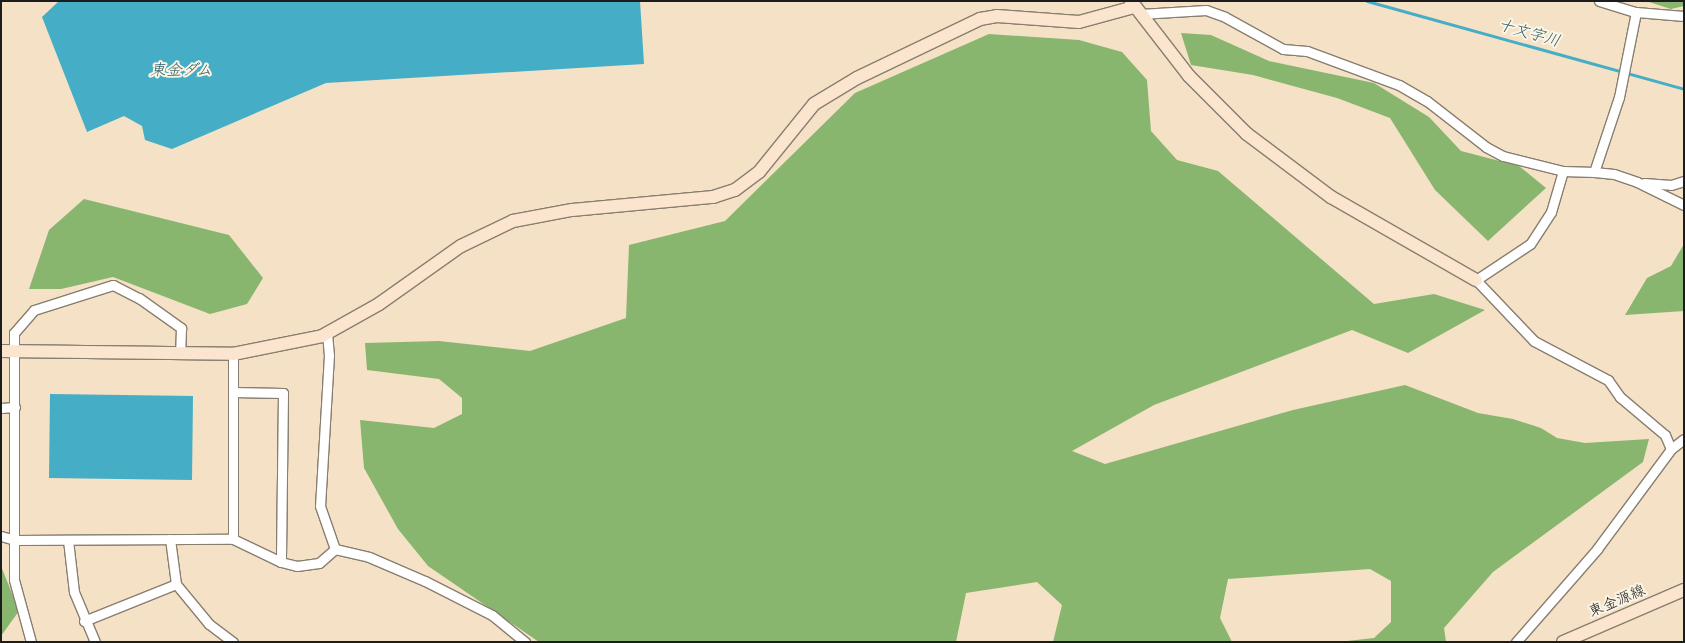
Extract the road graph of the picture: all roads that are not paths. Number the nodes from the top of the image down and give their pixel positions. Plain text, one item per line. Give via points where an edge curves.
1 (1599, 1) edge
2 (1612, 3) edge
3 (1135, 8) edge
4 (1636, 12) junction
5 (1684, 16) edge
6 (1563, 171) junction
7 (1594, 172) junction
8 (1684, 180) edge
9 (1637, 182) junction
10 (1684, 205) edge
11 (1476, 280) junction
12 (327, 333) junction
13 (180, 351) junction
14 (1, 352) edge
15 (14, 352) junction
16 (234, 354) junction
17 (233, 392) junction
18 (15, 407) junction
19 (1, 408) edge
20 (1684, 439) edge
21 (1671, 449) junction
22 (1, 536) edge
23 (233, 539) junction
24 (15, 540) junction
25 (68, 540) junction
26 (170, 540) junction
27 (335, 550) junction
28 (280, 562) junction
29 (176, 584) junction
30 (1684, 590) edge
31 (84, 621) junction
32 (31, 642) edge
33 (95, 642) edge
34 (233, 642) edge
35 (525, 642) edge
36 (1516, 642) edge
37 (1563, 642) edge

1 - 2 street
2 - 4 street
3 - 6 street via 1206,10 1225,17 1283,49 1307,51 1399,85 1427,101 1486,147 1503,156
3 - 11 street via 1189,76 1247,134 1331,198
3 - 12 street via 1079,22 997,16 980,20 814,104 759,172 735,190 713,197 572,210 513,221 461,246 380,304
4 - 5 street
4 - 7 street via 1619,97
6 - 7 street
6 - 11 street via 1551,212 1530,244
7 - 9 street via 1614,174
8 - 9 street via 1671,185
9 - 10 street
11 - 21 street via 1534,341 1608,380 1620,397 1665,435
12 - 16 street
12 - 27 street via 330,355 320,506
13 - 15 street
13 - 15 street via 181,328 139,298 113,285 34,310 14,333
13 - 16 street
14 - 15 street
15 - 18 street
16 - 17 street
17 - 23 street
17 - 28 street via 284,393
18 - 19 street
18 - 24 street
20 - 21 street
21 - 36 street via 1597,549
22 - 24 street
23 - 26 street
23 - 28 street
24 - 25 street
24 - 32 street via 14,580
25 - 26 street
25 - 31 street via 74,592
26 - 29 street
27 - 28 street via 319,563 297,566
27 - 35 street via 369,557 425,581 492,615
29 - 31 street
29 - 34 street via 209,624
30 - 37 street, 東金源線
31 - 33 street

